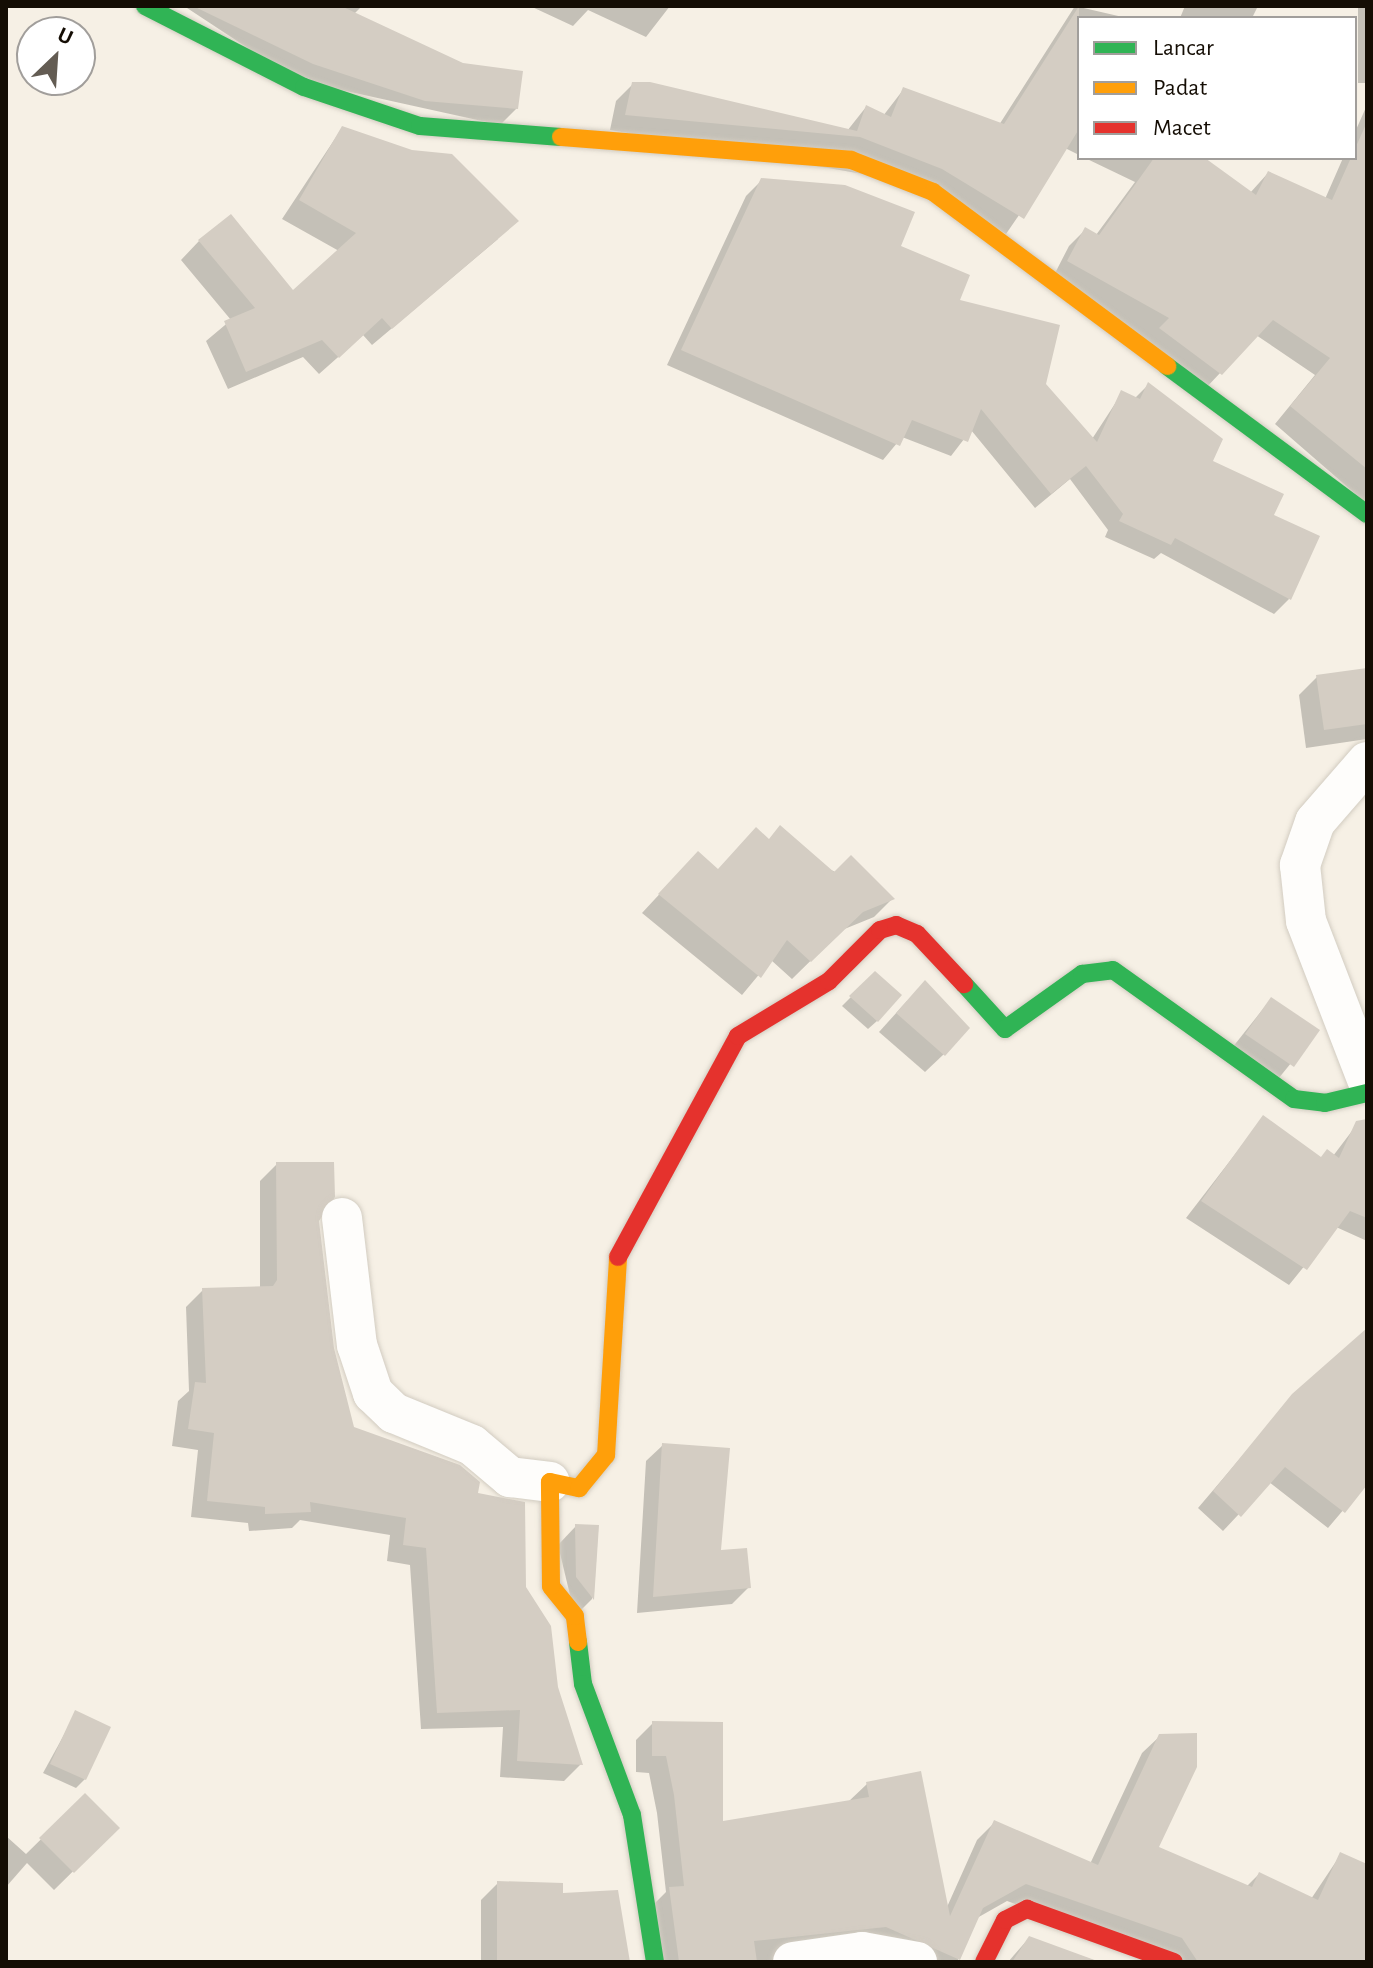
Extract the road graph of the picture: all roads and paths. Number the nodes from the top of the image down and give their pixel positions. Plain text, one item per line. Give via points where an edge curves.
1 (145, 6) edge
2 (1367, 514) edge
3 (1367, 762) edge
4 (1367, 1079) edge
5 (1367, 1093) edge
6 (342, 1218) dead end
7 (550, 1482) junction
8 (655, 1962) edge
9 (793, 1962) edge
10 (917, 1962) edge
11 (984, 1962) edge
12 (1174, 1962) edge

1 - 2 street via 206,43 304,87 420,126 851,160 933,192
3 - 4 street via 1315,822 1300,865 1306,921
5 - 7 street via 1325,1103 1294,1099 1113,970 1082,974 1005,1029 917,934 896,925 880,930 829,981 738,1036 688,1116 619,1246 606,1455 596,1476 579,1488
6 - 7 street via 357,1345 373,1393 394,1413 472,1445 510,1477
7 - 8 street via 551,1586 575,1616 583,1684 632,1815
9 - 10 street via 862,1952
11 - 12 street via 1005,1920 1027,1909

